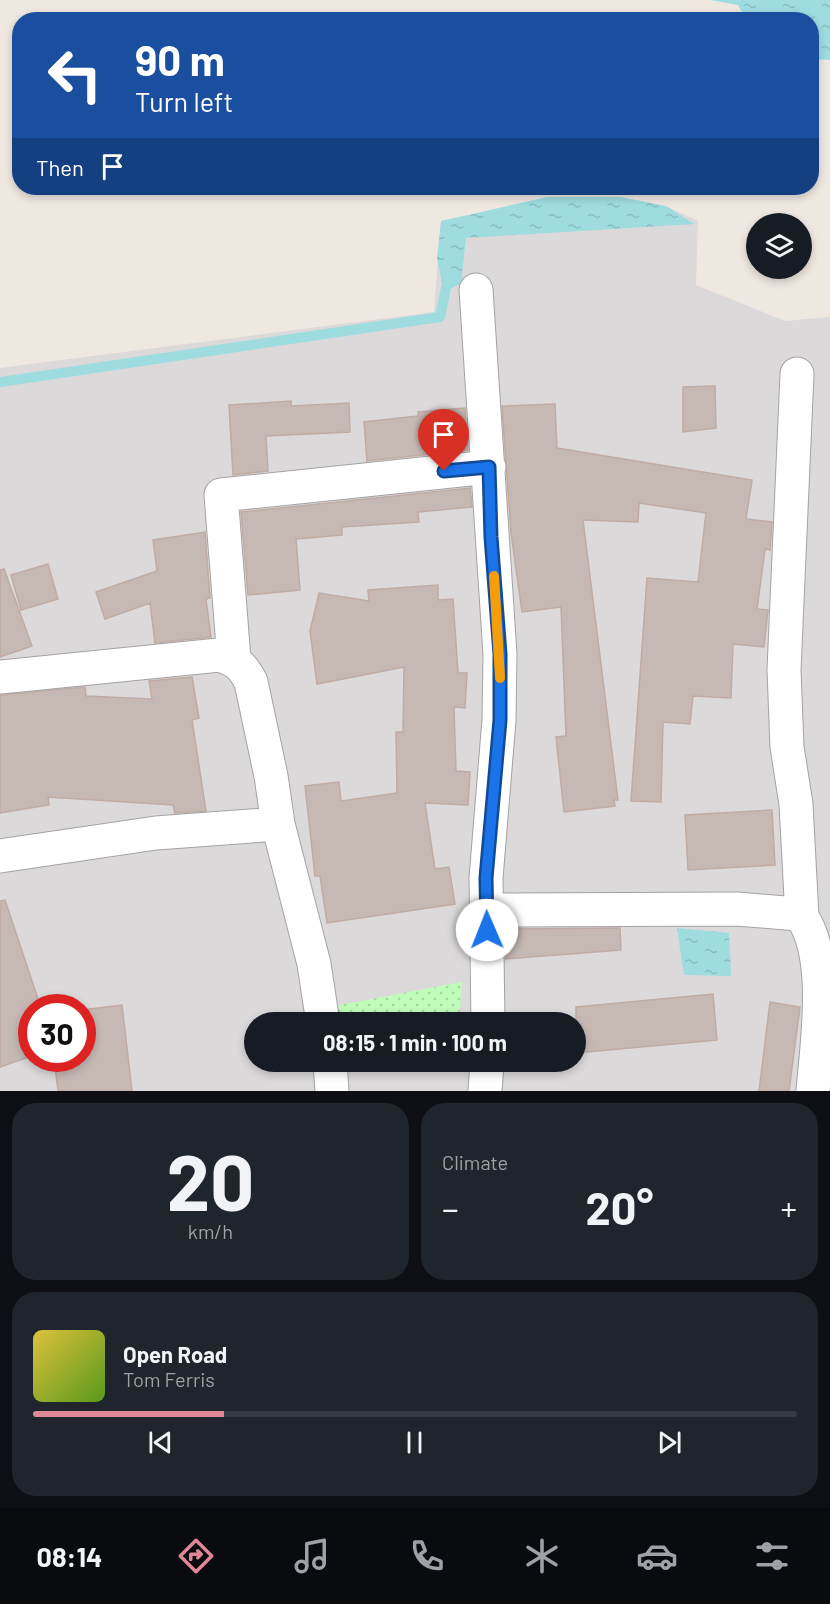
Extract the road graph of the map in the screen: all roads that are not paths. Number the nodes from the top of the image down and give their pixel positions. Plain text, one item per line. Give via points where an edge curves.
1 (476, 290) dead end
2 (797, 374) dead end
3 (489, 467) junction
4 (234, 659) junction
5 (0, 677) edge
6 (278, 824) junction
7 (0, 856) edge
8 (487, 910) junction
9 (802, 917) junction
10 (322, 1012) edge
11 (488, 1012) edge
12 (331, 1072) edge
13 (486, 1072) edge
14 (332, 1091) edge
15 (485, 1091) edge
16 (813, 1091) edge

1 - 3 street
2 - 9 street via 784,670
3 - 4 street via 221,495
3 - 8 street via 500,720 487,856
4 - 5 street via 219,655
4 - 6 street via 251,682
6 - 7 street via 156,833
6 - 10 street via 306,929
8 - 9 street via 737,909
8 - 11 street
9 - 16 street via 811,930 818,971
12 - 14 street
13 - 15 street

